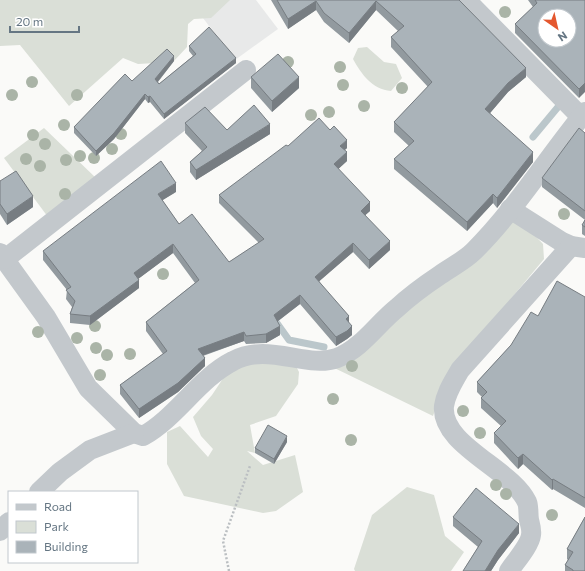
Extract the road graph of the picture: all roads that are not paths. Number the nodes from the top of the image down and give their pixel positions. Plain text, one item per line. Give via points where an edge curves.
1 (466, 0) edge
2 (246, 70) dead end
3 (583, 114) edge
4 (510, 209) junction
5 (578, 247) edge
6 (2, 256) edge
7 (134, 433) junction
8 (40, 491) edge
9 (8, 523) edge
10 (0, 531) edge
11 (509, 571) edge

1 - 3 street
2 - 6 street
3 - 4 street
4 - 5 street
4 - 7 street via 467,257 419,290 388,315 358,345 344,354 328,360 263,354 234,360 217,370 151,431 143,436
5 - 11 street via 460,370 449,388 444,405 448,426 466,445 514,485 527,503 531,535
6 - 7 street via 46,318 88,388
7 - 8 street via 90,450 60,472
9 - 10 street

